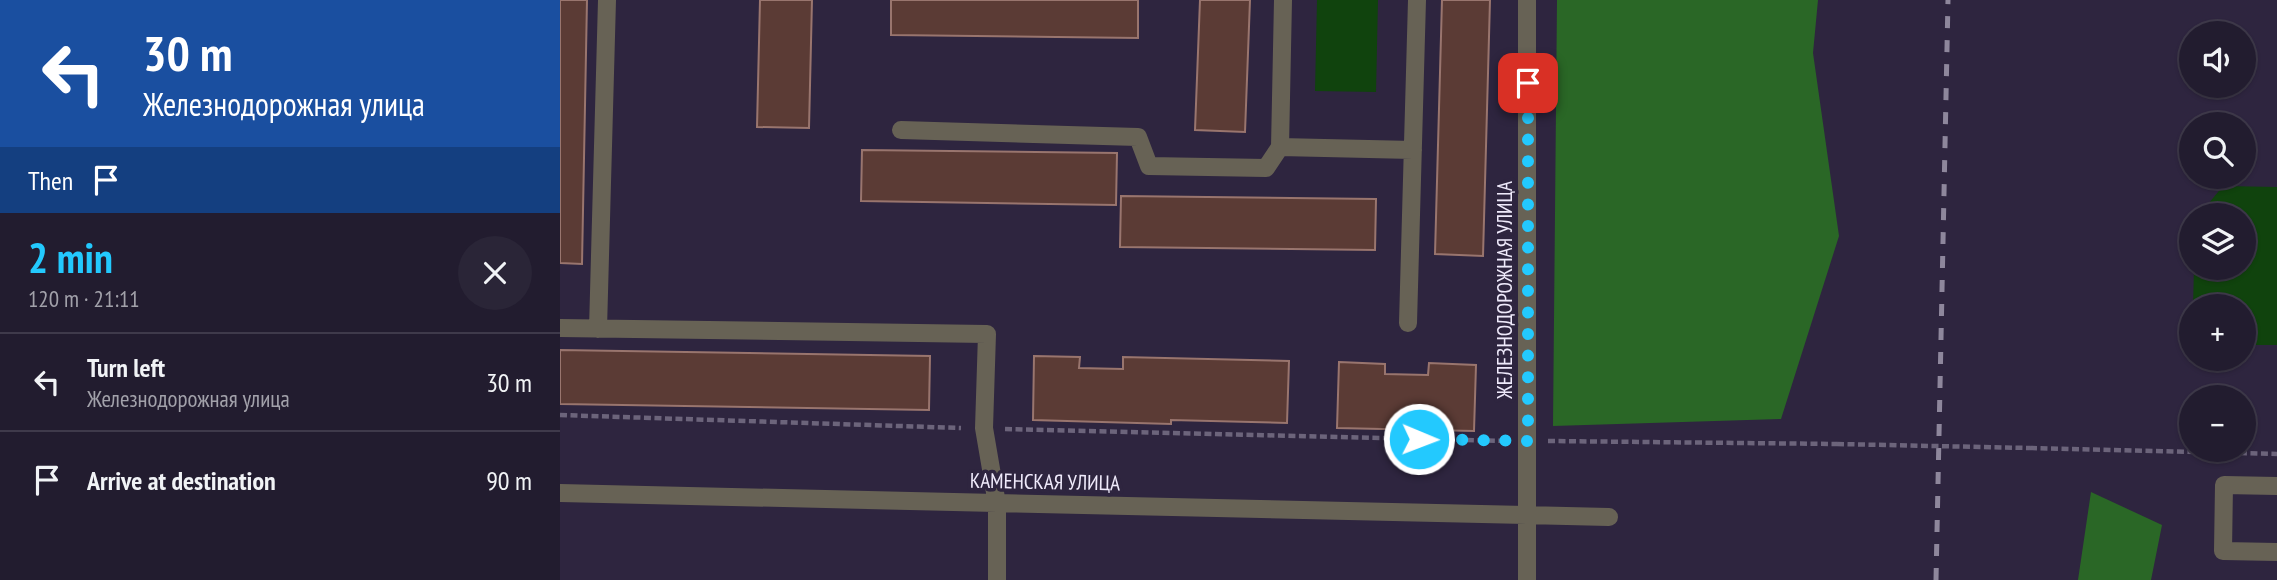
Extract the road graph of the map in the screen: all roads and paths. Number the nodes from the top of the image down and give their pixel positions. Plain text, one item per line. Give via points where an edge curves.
1 (607, 0) edge
2 (1283, 0) edge
3 (1417, 0) edge
4 (1527, 0) edge
5 (901, 130) dead end
6 (1280, 147) junction
7 (1413, 150) junction
8 (1408, 323) dead end
9 (560, 328) edge
10 (598, 329) junction
11 (560, 415) edge
12 (984, 428) junction
13 (1528, 441) junction
14 (2277, 454) edge
15 (2277, 486) edge
16 (560, 493) edge
17 (997, 504) junction
18 (1529, 517) junction
19 (1609, 517) dead end
20 (2277, 552) edge
21 (997, 580) edge
22 (1527, 580) edge

1 - 10 street
2 - 6 street
3 - 7 street
4 - 13 street, ЖЕЛЕЗНОДОРОЖНАЯ УЛИЦА
5 - 6 street via 1138,137 1149,166 1266,168
6 - 7 street
7 - 8 street
9 - 10 street
10 - 12 street via 988,334
11 - 12 path
12 - 13 path
12 - 17 street
13 - 14 path, bridge
13 - 18 street, ЖЕЛЕЗНОДОРОЖНАЯ УЛИЦА
15 - 20 street via 2224,485 2223,551
16 - 17 street, КАМЕНСКАЯ УЛИЦА
17 - 18 street, КАМЕНСКАЯ УЛИЦА
17 - 21 street
18 - 19 street, КАМЕНСКАЯ УЛИЦА
18 - 22 street, ЖЕЛЕЗНОДОРОЖНАЯ УЛИЦА

